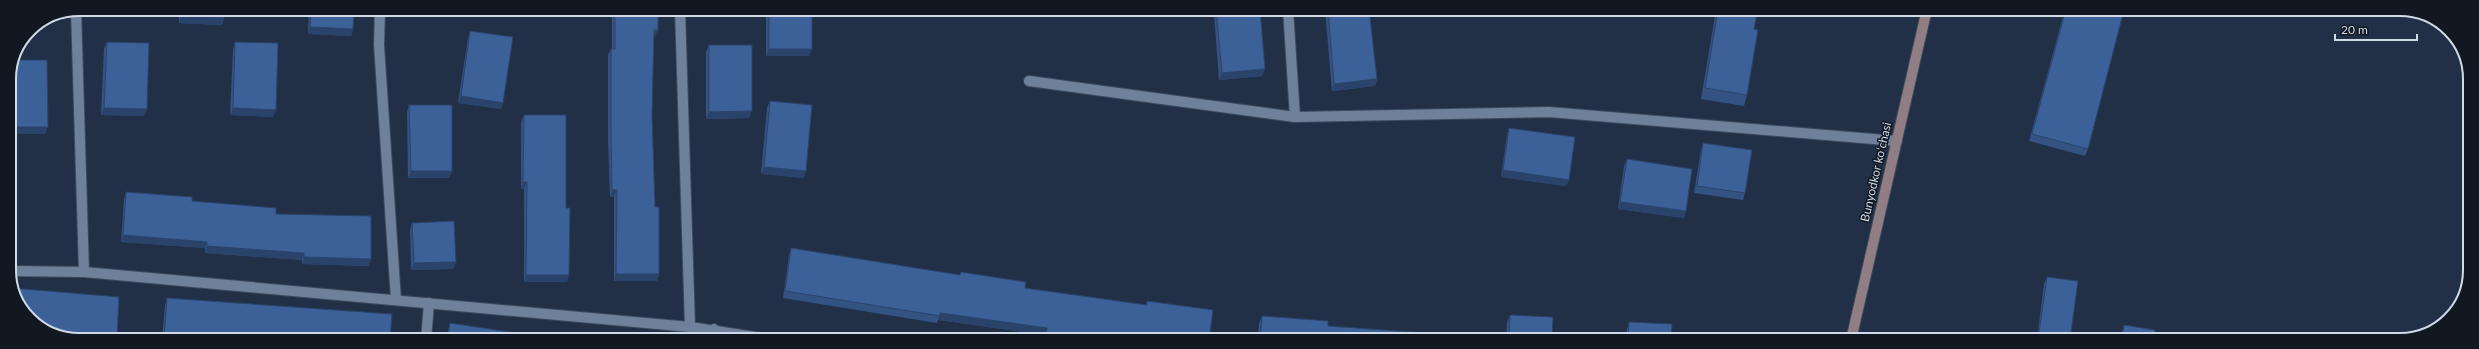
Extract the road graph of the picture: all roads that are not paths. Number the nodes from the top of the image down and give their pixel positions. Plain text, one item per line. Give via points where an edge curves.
1 (76, 16) edge
2 (380, 16) edge
3 (680, 16) edge
4 (1288, 16) edge
5 (1926, 16) edge
6 (1029, 82) dead end
7 (1295, 117) junction
8 (1897, 141) junction
9 (16, 271) edge
10 (84, 272) junction
11 (396, 300) junction
12 (430, 303) junction
13 (690, 327) junction
14 (427, 333) edge
15 (708, 333) edge
16 (1853, 333) edge

1 - 10 street
2 - 11 street via 379,45
3 - 13 street
4 - 7 street
5 - 8 main road, Bunyodkor koʻchasi
6 - 7 street
7 - 8 street via 1549,112
8 - 16 main road, Bunyodkor koʻchasi
9 - 10 street
10 - 11 street
11 - 12 street
12 - 13 street
12 - 14 street
13 - 15 street

